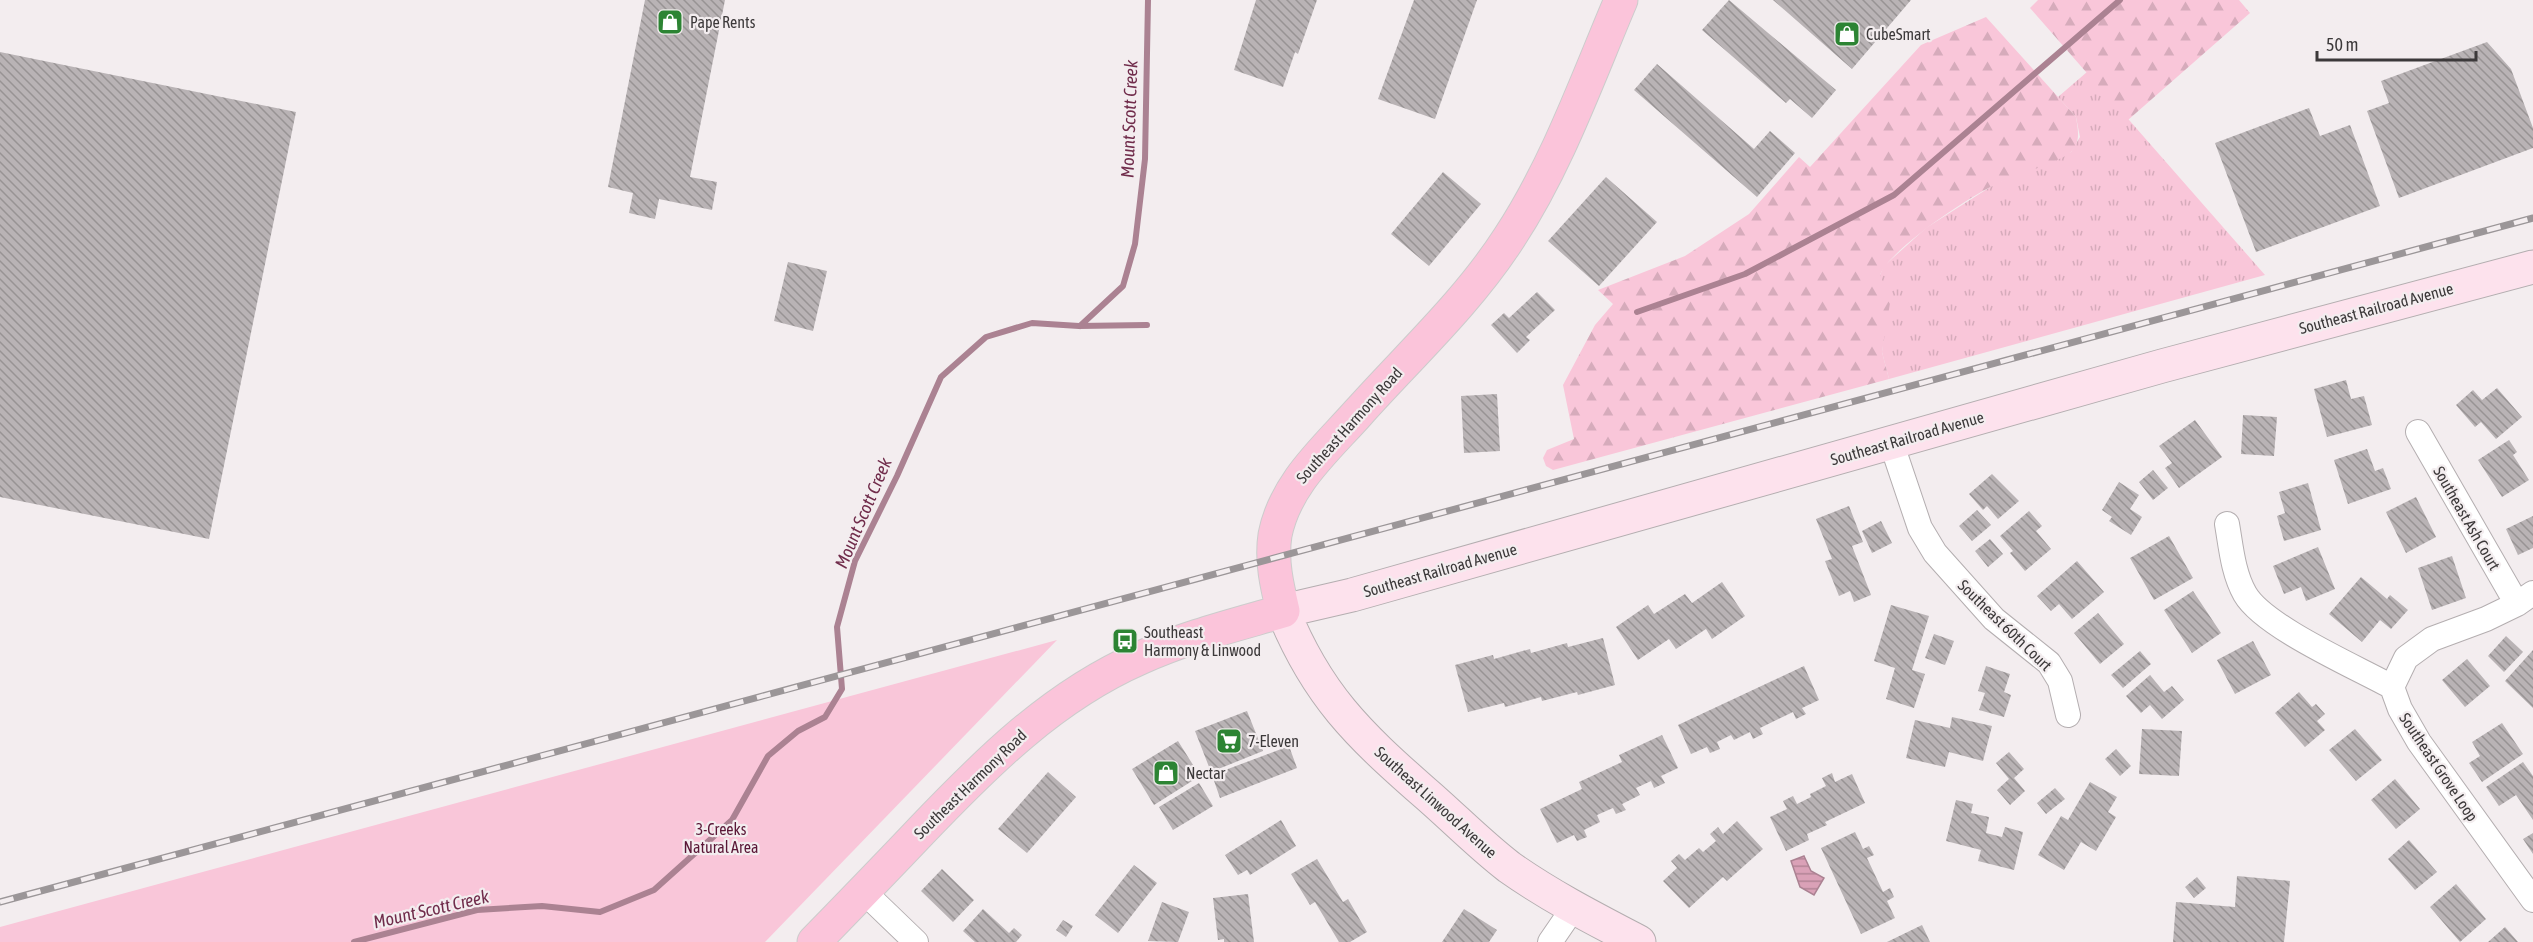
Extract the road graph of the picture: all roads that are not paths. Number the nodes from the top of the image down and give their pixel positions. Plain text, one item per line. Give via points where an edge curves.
1 (1621, 0) edge
2 (2533, 267) edge
3 (2418, 432) dead end
4 (1891, 442) junction
5 (2227, 524) dead end
6 (2525, 599) edge
7 (1283, 611) junction
8 (2392, 687) junction
9 (2068, 715) dead end
10 (863, 891) junction
11 (2533, 900) edge
12 (1574, 907) junction
13 (814, 942) edge
14 (916, 942) edge
15 (1550, 942) edge
16 (1639, 942) edge

1 - 7 main road, Southeast Harmony Road via 1554,155 1508,239 1467,294 1322,451 1292,490 1279,521 1274,548
2 - 4 street, Southeast Railroad Avenue
3 - 6 street, Southeast Ash Court
4 - 7 street, Southeast Railroad Avenue via 1352,595
4 - 9 street, Southeast 60th Court via 1920,528 1935,553 1994,619 2049,663 2060,681
5 - 8 street via 2235,569 2246,596 2274,624
6 - 8 street via 2432,639 2406,658
7 - 10 main road, Southeast Harmony Road via 1189,638 1140,658 1076,693 1014,739 974,776
7 - 12 street, Southeast Linwood Avenue via 1317,680 1365,739 1508,865
8 - 11 street, Southeast Grove Loop via 2419,742
10 - 13 main road, Southeast Harmony Road
10 - 14 street
12 - 15 street
12 - 16 street, Southeast Linwood Avenue

